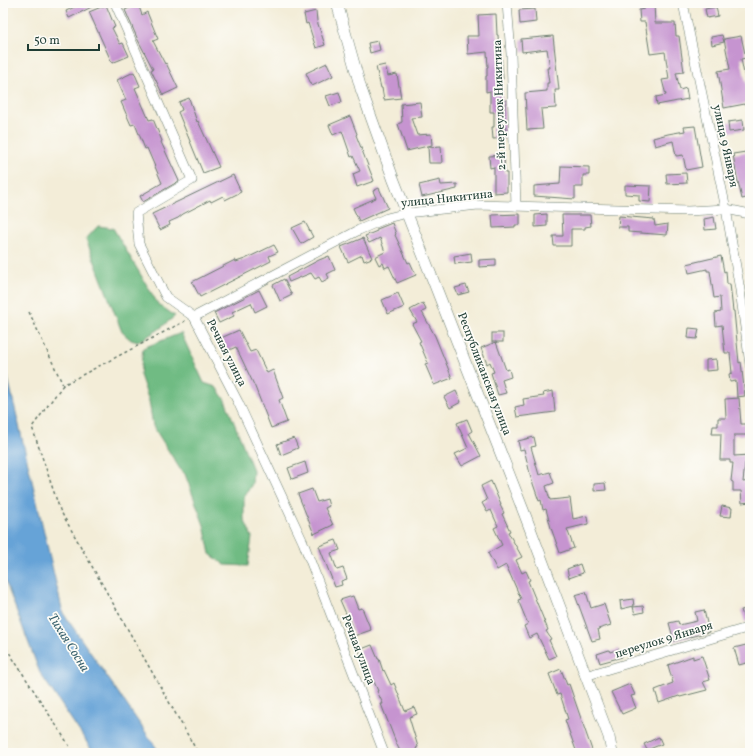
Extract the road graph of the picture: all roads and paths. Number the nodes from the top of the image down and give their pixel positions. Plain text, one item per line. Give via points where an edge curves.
1 (115, 3) edge
2 (337, 3) edge
3 (507, 3) edge
4 (683, 3) edge
5 (516, 206) junction
6 (726, 209) junction
7 (407, 213) junction
8 (750, 214) edge
9 (28, 312) dead end
10 (194, 317) junction
11 (750, 365) edge
12 (63, 385) junction
13 (750, 627) edge
14 (3, 643) edge
15 (585, 676) junction
16 (74, 753) edge
17 (198, 753) edge
18 (384, 753) edge
19 (612, 753) edge

1 - 10 street, Речная улица via 192,180 136,213 139,244 166,297
2 - 7 street, Республиканская улица via 361,89
3 - 5 street, 2-й переулок Никитина
4 - 6 street, улица 9 Января
5 - 6 street, улица Никитина via 688,211
5 - 7 street, улица Никитина via 478,205
6 - 8 street, улица Никитина
6 - 11 street, улица 9 Января
7 - 10 street, улица Никитина via 358,230
7 - 15 street, Республиканская улица
9 - 12 path
10 - 12 path
10 - 18 street, Речная улица via 238,402 303,542
12 - 17 path via 32,427 60,510
13 - 15 street, переулок 9 Января
14 - 16 path
15 - 19 street, Республиканская улица via 609,737

